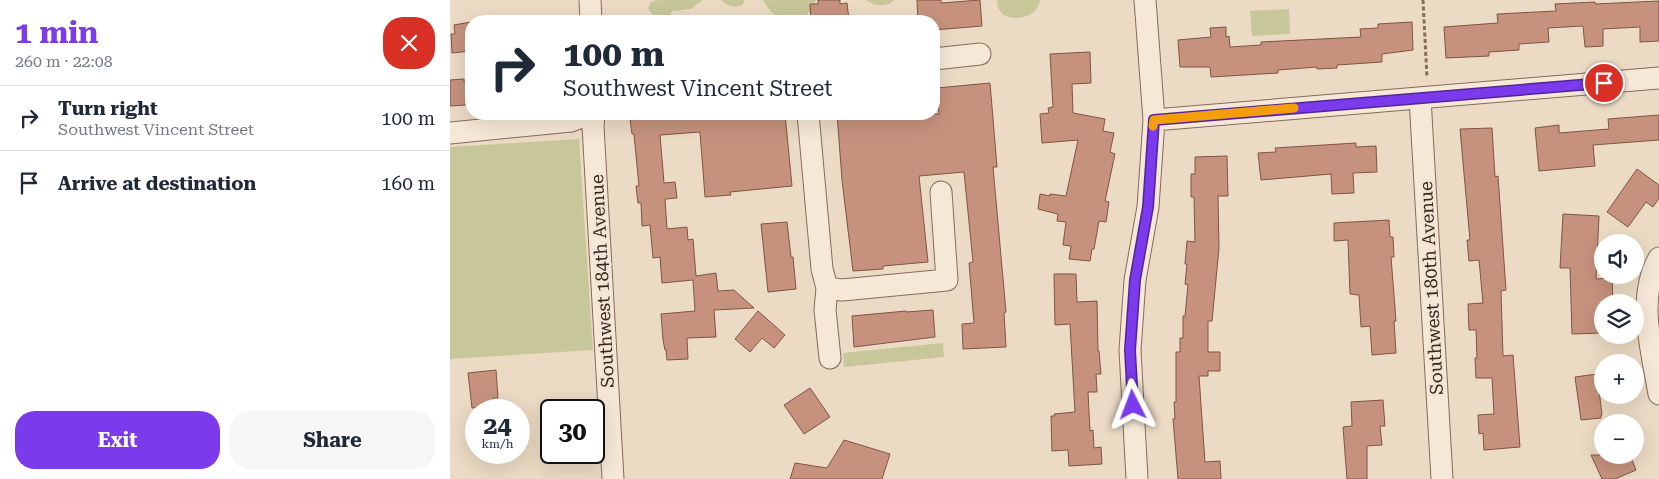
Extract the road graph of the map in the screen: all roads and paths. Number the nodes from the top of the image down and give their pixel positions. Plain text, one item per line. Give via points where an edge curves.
1 (590, 0) edge
2 (1145, 0) edge
3 (1423, 0) edge
4 (591, 15) edge
5 (980, 54) dead end
6 (940, 57) edge
7 (1659, 78) edge
8 (1423, 89) junction
9 (573, 120) edge
10 (594, 120) edge
11 (809, 120) edge
12 (1154, 120) junction
13 (450, 133) edge
14 (941, 192) dead end
15 (1659, 258) edge
16 (828, 288) junction
17 (830, 358) dead end
18 (1659, 394) edge
19 (613, 479) edge
20 (1137, 479) edge
21 (1442, 479) edge

1 - 4 street
2 - 12 street
3 - 8 path
5 - 6 street
7 - 8 street
8 - 12 street
8 - 21 street, Southwest 180th Avenue
9 - 13 street
10 - 19 street, Southwest 184th Avenue
11 - 16 street via 822,269
12 - 20 street via 1148,207 1135,280 1130,350
14 - 16 street via 947,280 842,290
15 - 18 street via 1651,275 1648,293 1648,330
16 - 17 street via 825,310

